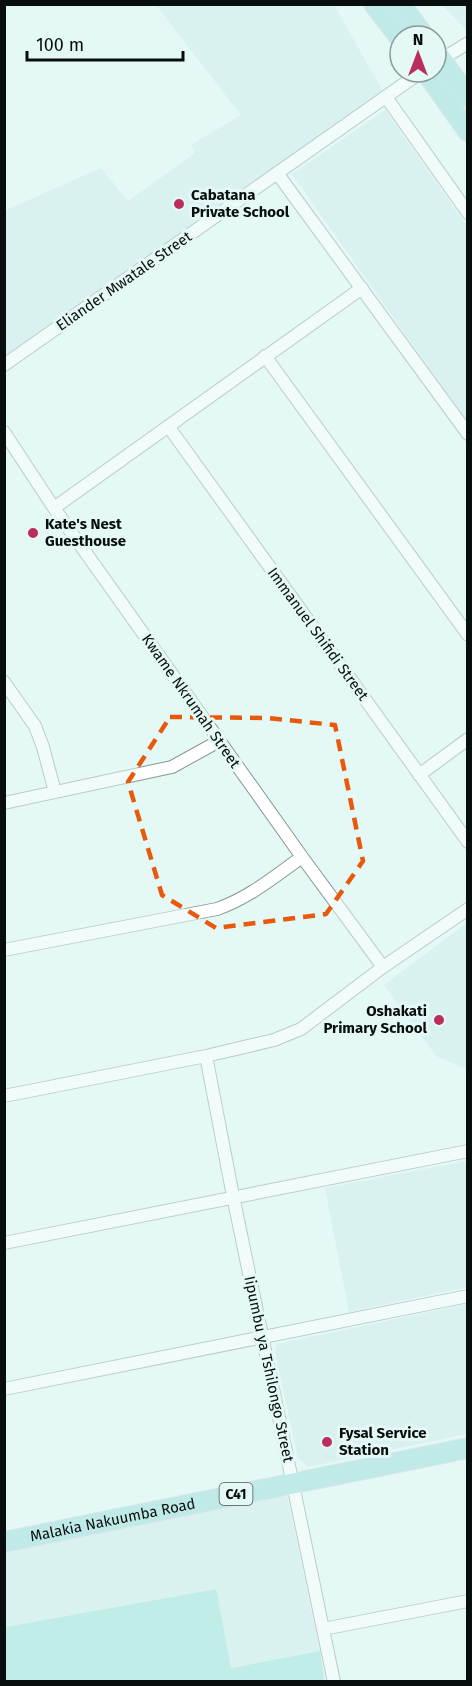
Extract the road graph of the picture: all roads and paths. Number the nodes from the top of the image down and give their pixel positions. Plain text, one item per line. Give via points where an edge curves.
1 (374, 4) edge
2 (400, 4) edge
3 (389, 24) edge
4 (415, 24) edge
5 (468, 43) edge
6 (448, 53) edge
7 (448, 71) edge
8 (406, 84) edge
9 (433, 84) edge
10 (386, 97) junction
11 (468, 97) edge
12 (468, 131) edge
13 (277, 173) junction
14 (468, 213) edge
15 (363, 288) junction
16 (265, 356) junction
17 (4, 365) edge
18 (168, 426) junction
19 (4, 432) edge
20 (468, 434) edge
21 (54, 508) junction
22 (468, 635) edge
23 (4, 682) edge
24 (468, 739) edge
25 (219, 741) junction
26 (419, 775) junction
27 (56, 792) junction
28 (4, 803) edge
29 (468, 842) edge
30 (302, 857) junction
31 (468, 909) edge
32 (4, 951) edge
33 (383, 967) junction
34 (206, 1056) junction
35 (4, 1096) edge
36 (468, 1151) edge
37 (232, 1196) junction
38 (4, 1242) edge
39 (468, 1296) edge
40 (262, 1338) junction
41 (4, 1389) edge
42 (468, 1448) edge
43 (292, 1482) junction
44 (4, 1542) edge
45 (468, 1601) edge
46 (323, 1629) junction
47 (334, 1682) edge

1 - 3 main road
2 - 4 main road
5 - 6 street
7 - 11 main road
8 - 10 street, Eliander Mwatale Street
9 - 12 main road
10 - 13 street, Eliander Mwatale Street
10 - 14 street
13 - 15 street
13 - 17 street, Eliander Mwatale Street
15 - 16 street
15 - 20 street
16 - 18 street
16 - 22 street
18 - 21 street
18 - 26 street, Immanuel Shifidi Street
19 - 21 street, Kwame Nkrumah Street
21 - 25 street, Kwame Nkrumah Street
23 - 27 street via 35,726
24 - 26 street
25 - 27 street via 172,767
25 - 30 street, Kwame Nkrumah Street
26 - 29 street, Immanuel Shifidi Street
27 - 28 street
30 - 32 street via 248,895 218,909
30 - 33 street, Kwame Nkrumah Street
31 - 33 street
33 - 34 street via 300,1029
34 - 35 street
34 - 37 street, Iipumbu ya Tshilongo Street
36 - 37 street
37 - 38 street
37 - 40 street, Iipumbu ya Tshilongo Street
39 - 40 street
40 - 41 street
40 - 43 street, Iipumbu ya Tshilongo Street
42 - 43 main road, Malakia Nakuumba Road / C41
43 - 44 main road, Malakia Nakuumba Road / C41
43 - 46 street, Iipumbu ya Tshilongo Street
45 - 46 street
46 - 47 street, Iipumbu ya Tshilongo Street

